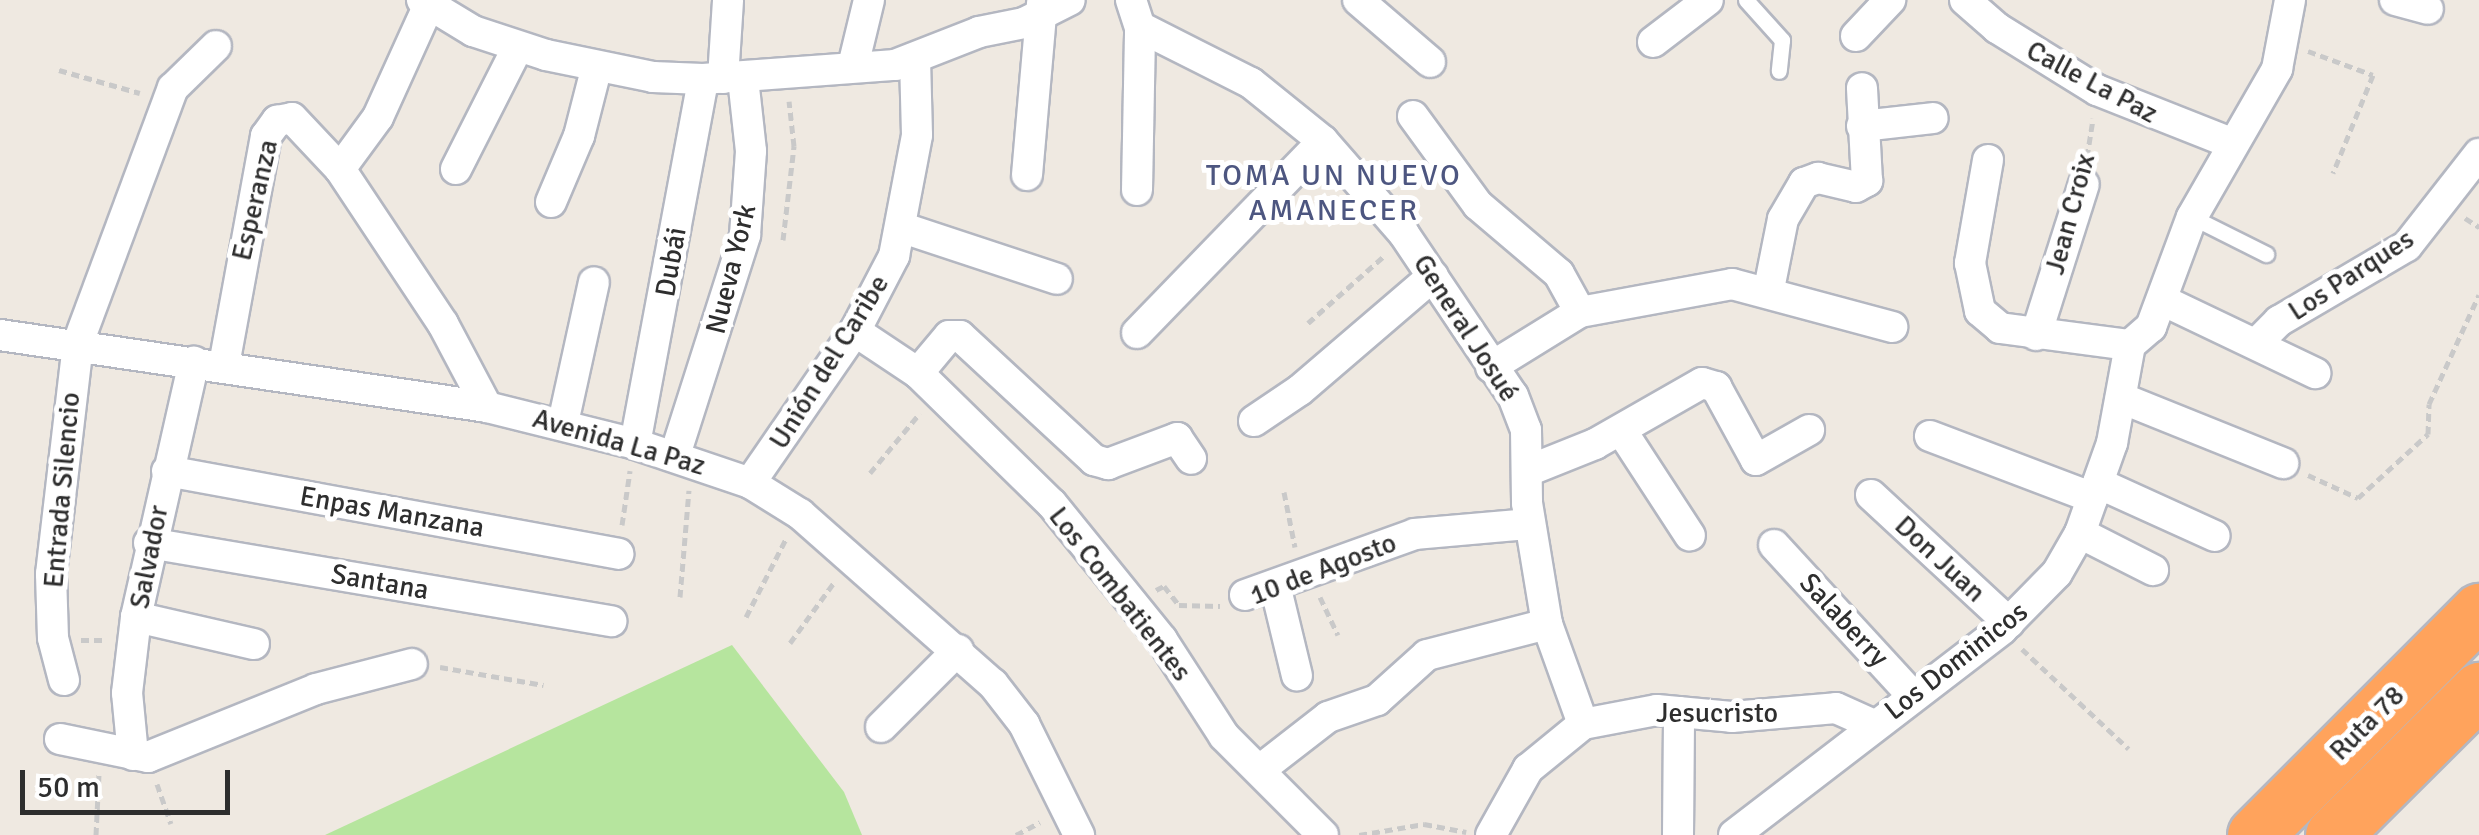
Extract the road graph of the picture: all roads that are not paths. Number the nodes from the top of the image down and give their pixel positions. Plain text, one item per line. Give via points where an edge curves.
1 (728, 0) edge
2 (869, 0) edge
3 (1070, 0) edge
4 (1358, 0) edge
5 (1708, 0) edge
6 (1746, 0) edge
7 (1890, 0) edge
8 (1966, 0) edge
9 (2290, 0) edge
10 (2395, 0) edge
11 (427, 2) edge
12 (1041, 8) edge
13 (2428, 8) dead end
14 (1135, 14) edge
15 (1856, 36) dead end
16 (1653, 42) dead end
17 (216, 46) dead end
18 (518, 47) junction
19 (915, 59) junction
20 (1430, 62) dead end
21 (597, 66) junction
22 (853, 66) junction
23 (1779, 71) dead end
24 (723, 78) junction
25 (1862, 88) dead end
26 (1413, 116) dead end
27 (1933, 118) dead end
28 (1862, 126) junction
29 (1324, 141) junction
30 (2231, 143) junction
31 (2479, 154) edge
32 (1988, 160) dead end
33 (340, 168) junction
34 (456, 169) dead end
35 (1026, 175) dead end
36 (2084, 184) road end
37 (1136, 190) dead end
38 (551, 202) dead end
39 (2192, 217) junction
40 (904, 228) junction
41 (2266, 254) dead end
42 (1433, 276) junction
43 (1057, 279) dead end
44 (594, 282) dead end
45 (1769, 289) junction
46 (2162, 300) junction
47 (1580, 312) junction
48 (1892, 327) dead end
49 (855, 331) junction
50 (1137, 333) dead end
51 (0, 335) edge
52 (2036, 336) junction
53 (78, 342) junction
54 (2256, 344) junction
55 (2130, 345) junction
56 (209, 363) junction
57 (1491, 367) junction
58 (2315, 373) dead end
59 (928, 382) junction
60 (2122, 398) junction
61 (488, 408) junction
62 (1254, 421) dead end
63 (563, 423) junction
64 (1622, 430) junction
65 (1809, 430) dead end
66 (1930, 436) dead end
67 (635, 444) junction
68 (685, 459) junction
69 (1192, 459) dead end
70 (2283, 463) road end
71 (167, 470) junction
72 (1530, 470) junction
73 (750, 483) junction
74 (2095, 490) junction
75 (1870, 495) dead end
76 (1530, 524) junction
77 (2080, 532) junction
78 (1690, 536) dead end
79 (2215, 536) dead end
80 (150, 544) junction
81 (1774, 545) dead end
82 (618, 554) dead end
83 (2153, 570) dead end
84 (1296, 582) junction
85 (1245, 595) road end
86 (2479, 611) edge
87 (611, 621) dead end
88 (1547, 624) junction
89 (2006, 626) junction
90 (135, 628) junction
91 (254, 644) dead end
92 (958, 650) junction
93 (412, 664) road end
94 (1297, 676) dead end
95 (64, 680) dead end
96 (2479, 690) edge
97 (1913, 696) junction
98 (1679, 712) junction
99 (1583, 724) junction
100 (1874, 725) junction
101 (881, 726) dead end
102 (60, 739) dead end
103 (128, 753) junction
104 (1261, 770) junction
105 (1079, 835) edge
106 (1323, 835) edge
107 (1490, 835) edge
108 (1678, 835) edge
109 (1734, 835) edge
110 (2256, 835) edge
111 (2333, 835) edge

1 - 24 street
2 - 22 street
3 - 12 street
4 - 20 street
5 - 16 street
6 - 23 lane via 1782,40
7 - 15 street
8 - 30 street, Calle La Paz via 1997,28 2097,90
9 - 30 street, Los Dominicos via 2286,43
10 - 13 street
11 - 18 street
11 - 33 street via 378,117
12 - 19 street
12 - 35 street
14 - 29 street, General Josué via 1250,82
14 - 37 street
17 - 53 street, Entrada Silencio via 180,79 167,102
18 - 21 street
18 - 34 street
19 - 22 street
19 - 40 street, Unión del Caribe via 917,135
21 - 24 street
21 - 38 street via 580,136
22 - 24 street
24 - 67 street, Dubái
24 - 68 street, Nueva York via 751,151 745,236
25 - 28 street
26 - 47 street via 1478,205 1559,274
27 - 28 street
28 - 45 street via 1866,181 1856,187 1818,178 1804,182 1783,219
29 - 42 street, General Josué
29 - 50 street
30 - 39 street, Los Dominicos
31 - 54 street, Los Parques via 2407,246 2279,321
32 - 52 street via 1970,263 1980,311 2000,328
33 - 56 street, Esperanza via 292,118 271,127
33 - 61 street, Esperanza via 443,324
36 - 52 street, Jean Croix
39 - 41 lane
39 - 46 street, Los Dominicos
40 - 43 street
40 - 49 street, Unión del Caribe
42 - 57 street, General Josué
42 - 62 street
44 - 63 street
45 - 47 street via 1732,284
45 - 48 street
46 - 54 street
46 - 55 street, Los Dominicos via 2151,326
47 - 57 street
49 - 59 street, Los Combatientes
49 - 73 street, Unión del Caribe
51 - 53 street, Avenida La Paz
52 - 55 street
53 - 56 street, Avenida La Paz
53 - 95 street, Entrada Silencio via 62,442 53,638
54 - 58 street
55 - 60 street, Los Dominicos
56 - 61 street, Avenida La Paz
56 - 71 street, Salvador
57 - 72 street, General Josué via 1520,412
59 - 69 street via 949,336 960,336 1094,460 1108,464 1177,438
59 - 104 street, Los Combatientes via 1052,504 1114,576 1224,736
60 - 70 street
60 - 74 street, Los Dominicos
61 - 63 street, Avenida La Paz
63 - 67 street, Avenida La Paz
64 - 65 street via 1668,399 1710,383 1756,460
64 - 72 street
64 - 78 street
66 - 74 street
67 - 68 street, Avenida La Paz
68 - 73 street, Avenida La Paz
71 - 80 street, Salvador
71 - 82 street, Enpas Manzana
72 - 76 street, General Josué
73 - 92 street, Avenida La Paz via 800,514
74 - 77 street, Los Dominicos
74 - 79 street
75 - 89 street, Don Juan
76 - 84 street, 10 de Agosto via 1415,534
76 - 88 street, General Josué
77 - 83 street
77 - 89 street, Los Dominicos via 2040,596
80 - 87 street, Santana
80 - 90 street, Salvador
81 - 97 street, Salaberry
84 - 85 street, 10 de Agosto
84 - 94 street
86 - 110 highway, Ruta 78
88 - 99 street, General Josué
88 - 104 street via 1427,655 1377,700 1328,718
89 - 97 street, Los Dominicos
90 - 91 street
90 - 103 street, Salvador
92 - 101 street
92 - 105 street, Avenida La Paz via 1024,724
93 - 103 street
96 - 111 highway, Ruta 78
97 - 100 street, Los Dominicos
98 - 99 street, Jesucristo
98 - 100 street, Jesucristo via 1770,716 1836,708
98 - 108 street
99 - 107 street via 1528,769
100 - 109 street, Los Dominicos via 1789,799
102 - 103 street
104 - 106 street, Los Combatientes

